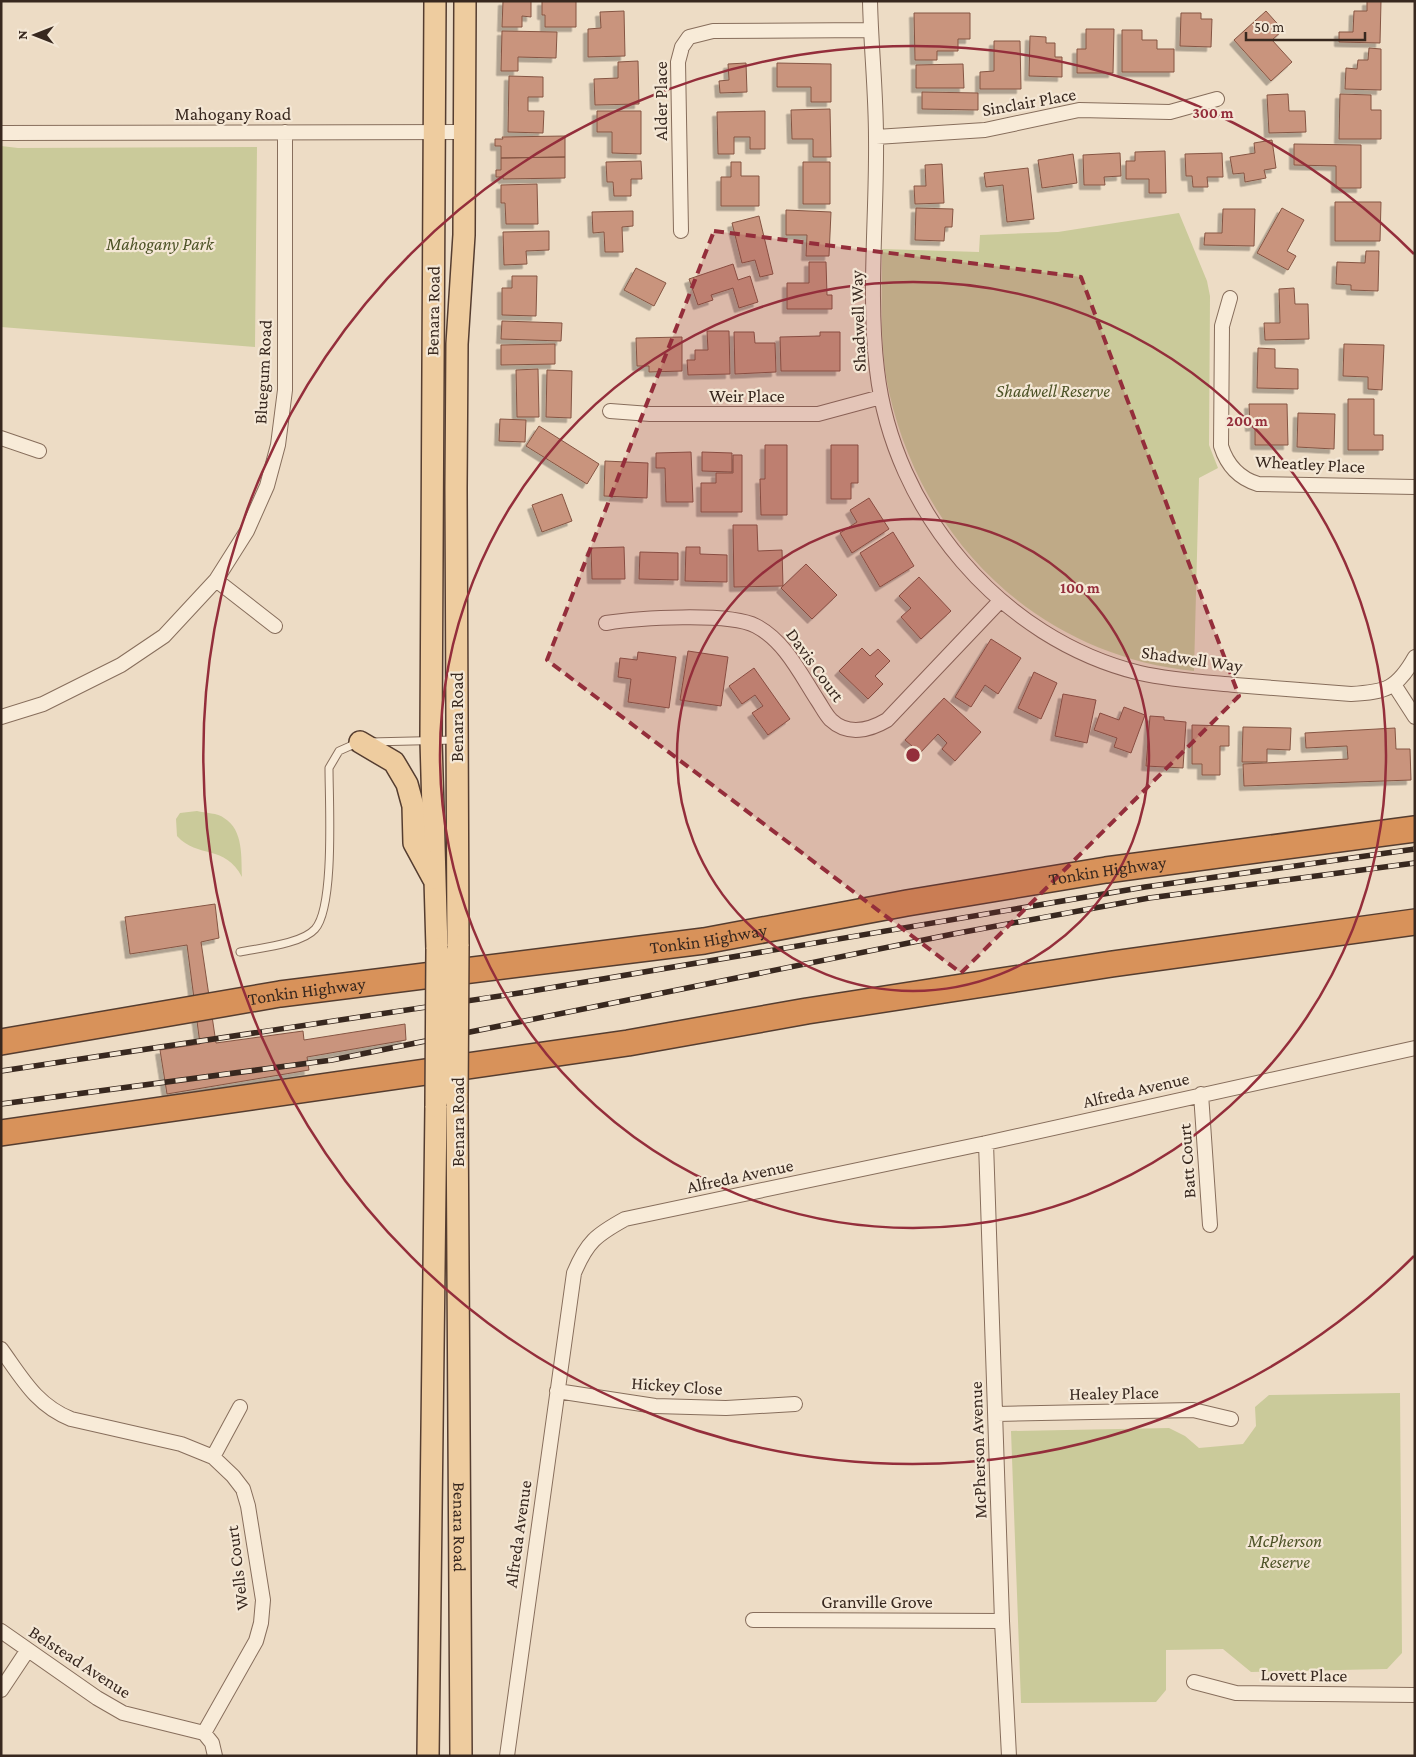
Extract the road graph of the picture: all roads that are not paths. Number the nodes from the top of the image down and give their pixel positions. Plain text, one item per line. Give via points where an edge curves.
1 (435, 1) edge
2 (465, 1) edge
3 (870, 1) edge
4 (871, 30) junction
5 (1217, 99) dead end
6 (285, 132) junction
7 (435, 132) junction
8 (464, 132) junction
9 (1, 133) edge
10 (876, 137) junction
11 (681, 231) dead end
12 (1230, 298) dead end
13 (457, 344) junction
14 (881, 397) junction
15 (610, 411) dead end
16 (432, 437) junction
17 (1, 438) edge
18 (39, 452) dead end
19 (1415, 487) edge
20 (456, 488) junction
21 (216, 580) junction
22 (1000, 601) junction
23 (606, 623) dead end
24 (276, 626) dead end
25 (1415, 657) edge
26 (1395, 686) junction
27 (1, 717) edge
28 (1415, 717) edge
29 (431, 740) junction
30 (457, 740) junction
31 (360, 742) junction
32 (1415, 829) edge
33 (435, 882) junction
34 (1415, 922) edge
35 (240, 952) dead end
36 (1, 1042) edge
37 (1415, 1048) edge
38 (1201, 1094) junction
39 (1, 1133) edge
40 (986, 1143) junction
41 (1210, 1225) dead end
42 (1, 1349) edge
43 (557, 1391) junction
44 (794, 1404) dead end
45 (240, 1407) dead end
46 (997, 1414) junction
47 (1231, 1418) dead end
48 (212, 1457) junction
49 (753, 1620) dead end
50 (1002, 1621) junction
51 (1, 1632) edge
52 (27, 1651) junction
53 (1194, 1682) dead end
54 (1, 1690) edge
55 (1415, 1695) edge
56 (204, 1733) junction
57 (428, 1749) edge
58 (460, 1749) edge
59 (215, 1756) edge
60 (506, 1756) edge
61 (1009, 1756) edge

1 - 7 main road, Benara Road
2 - 8 main road, Benara Road
3 - 4 street, Shadwell Way
4 - 10 street, Shadwell Way
4 - 11 street, Alder Place via 713,31 689,37 678,62
5 - 10 street, Sinclair Place via 1170,112 1079,110 985,130
6 - 7 street, Mahogany Road
6 - 9 street, Mahogany Road
6 - 21 street, Bluegum Road via 285,390 278,445 266,486 247,531
7 - 8 street, Mahogany Road
7 - 16 main road, Benara Road
8 - 13 main road, Benara Road via 464,235
10 - 14 street, Shadwell Way via 873,337
12 - 19 street, Wheatley Place via 1222,326 1221,446 1226,460 1236,472 1245,480 1258,484
13 - 16 main road via 448,380 444,440 438,446
13 - 20 main road, Benara Road
14 - 15 street, Weir Place via 818,414
14 - 22 street, Shadwell Way via 898,452 922,504 948,544 981,584
16 - 29 main road, Benara Road
17 - 18 street
20 - 29 main road, Benara Road via 445,536 446,728
20 - 30 main road, Benara Road
21 - 24 street
21 - 27 street, Bluegum Road via 164,636 120,665 44,704
22 - 23 street, Davis Court via 887,720 872,729 856,730 831,720 776,639 754,625 702,618 633,619
22 - 26 street, Shadwell Way via 1052,637 1138,672 1194,682 1351,694 1375,693
25 - 26 street
26 - 28 street
29 - 30 lane
29 - 31 lane
29 - 33 main road, Benara Road
30 - 58 main road, Benara Road, bridge
31 - 33 main road via 394,762 407,784 413,806 414,843
31 - 35 lane via 339,751 329,768 327,892 322,919 315,930 303,937
32 - 36 highway, Tonkin Highway via 1115,869 704,941 280,994
33 - 57 main road, Benara Road, bridge via 436,1106
34 - 39 highway via 807,1011 618,1045
37 - 38 street, Alfreda Avenue
38 - 40 street, Alfreda Avenue
38 - 41 street, Batt Court
40 - 43 street, Alfreda Avenue via 625,1219 599,1233 582,1254 574,1273
40 - 46 street, McPherson Avenue
42 - 48 street, Wells Court via 40,1401 55,1412 180,1444
43 - 44 street, Hickey Close via 655,1406 726,1408
43 - 60 street, Alfreda Avenue
45 - 48 street
46 - 47 street, Healey Place via 1193,1410
46 - 50 street, McPherson Avenue
48 - 56 street, Wells Court via 243,1489 263,1600 256,1641
49 - 50 street, Granville Grove
50 - 61 street, McPherson Avenue
51 - 52 street, Belstead Avenue
52 - 54 street
52 - 56 street, Belstead Avenue via 123,1713
53 - 55 street, Lovett Place via 1236,1694
56 - 59 street via 212,1743
57 - 58 main road via 435,1734 441,1733 448,1734

